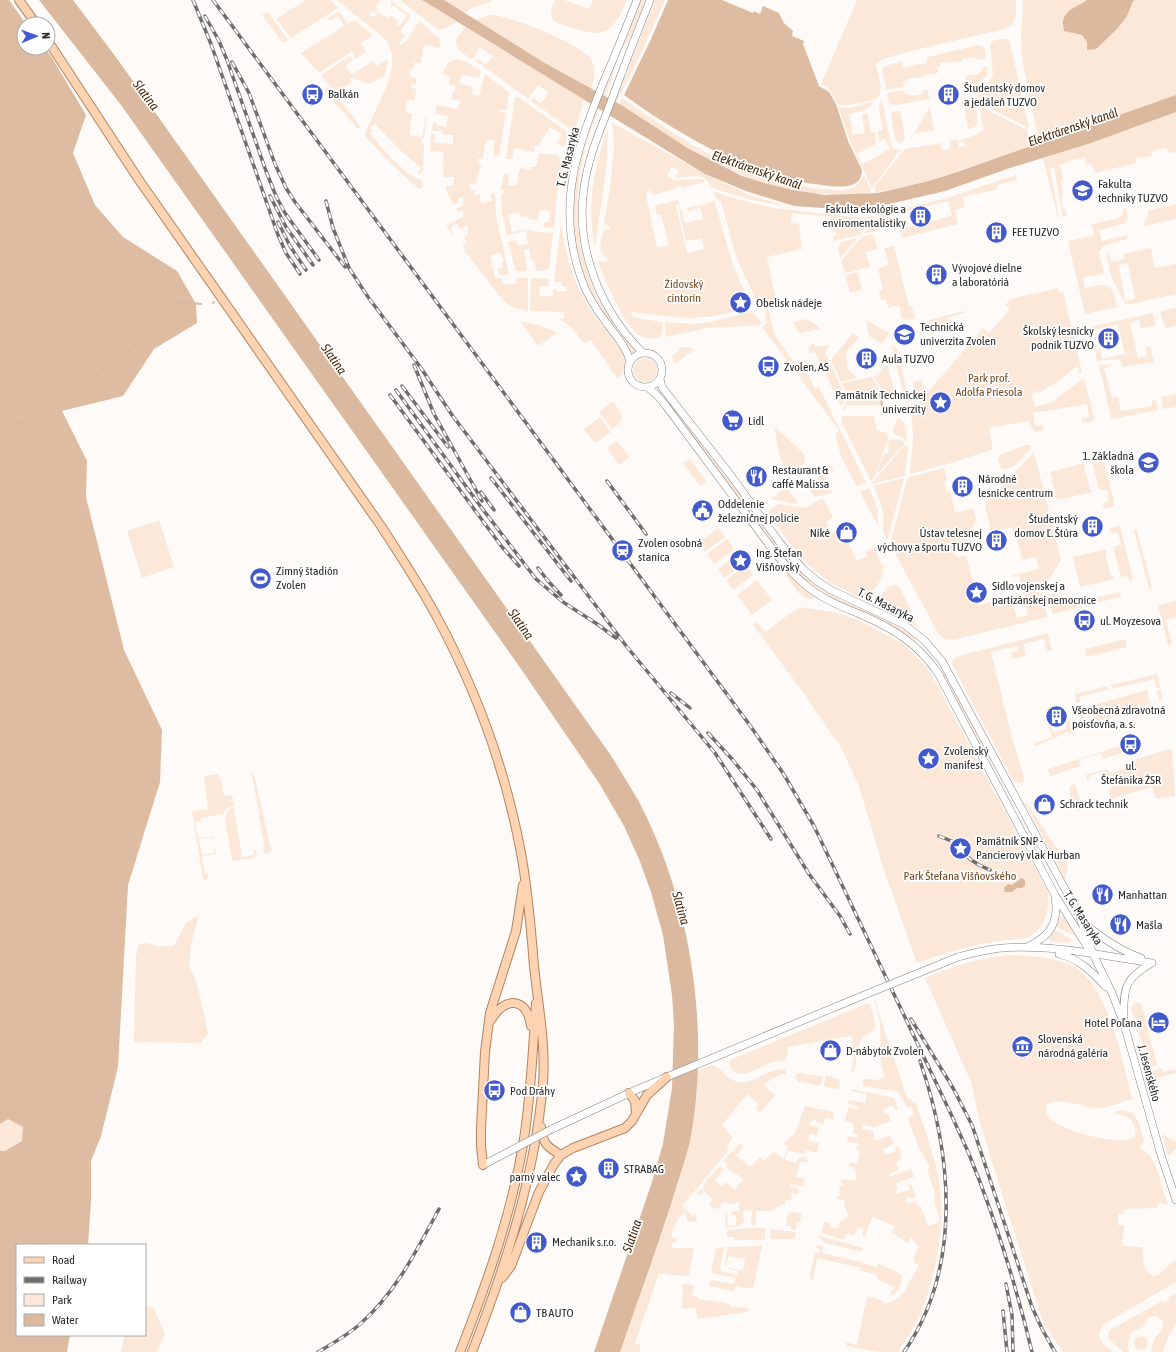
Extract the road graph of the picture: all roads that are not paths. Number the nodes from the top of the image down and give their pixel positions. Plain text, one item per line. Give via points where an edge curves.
1 (19, 0) edge
2 (637, 0) edge
3 (650, 0) edge
4 (30, 16) edge
5 (56, 53) edge
6 (643, 353) junction
7 (630, 362) junction
8 (660, 379) junction
9 (647, 387) junction
10 (525, 879) junction
11 (1055, 895) junction
12 (1082, 922) junction
13 (1027, 947) junction
14 (1049, 949) junction
15 (1093, 954) junction
16 (1152, 963) junction
17 (536, 987) junction
18 (1112, 993) junction
19 (489, 1023) junction
20 (1124, 1024) junction
21 (534, 1042) junction
22 (667, 1077) junction
23 (629, 1093) junction
24 (636, 1114) junction
25 (539, 1115) junction
26 (561, 1155) junction
27 (483, 1165) joint
28 (1176, 1200) edge
29 (498, 1283) junction
30 (460, 1352) edge
31 (472, 1352) edge

1 - 4 main road
2 - 7 street, T. G. Masaryka via 582,140 574,171 569,210 570,235 576,264 589,298 625,349
3 - 6 street, T. G. Masaryka via 594,146 584,187 582,216 585,245 594,277 611,312
5 - 10 main road via 107,133 381,526 435,613 463,670 489,736 511,808
6 - 7 street via 635,356
6 - 8 street, T. G. Masaryka via 652,354 659,360 662,370
7 - 9 street, T. G. Masaryka via 630,379 636,385
8 - 9 street
8 - 12 street, T. G. Masaryka via 662,387 780,543 804,570 831,590 905,625 934,652 949,673
9 - 11 street, T. G. Masaryka via 666,406 775,553 797,577 826,599 901,635 931,663
10 - 17 main road
10 - 19 main road via 516,931
11 - 13 street via 1056,911 1052,927 1047,935
11 - 15 street, T. G. Masaryka
12 - 15 street, T. G. Masaryka
12 - 16 street via 1121,950
13 - 14 street
13 - 22 street, bridge via 991,949 958,957
14 - 15 street
14 - 18 street via 1082,963
15 - 16 street
15 - 18 street, J. Jesenského
16 - 20 street via 1135,973 1128,983 1124,998
17 - 21 main road
17 - 25 main road via 544,1049
18 - 20 street, J. Jesenského
19 - 21 main road via 495,1012 503,1006 512,1003 520,1005 530,1016
19 - 27 main road via 481,1128
20 - 28 street, J. Jesenského
21 - 30 main road via 525,1127 512,1196 492,1266
22 - 23 street
22 - 24 main road via 647,1095
23 - 24 main road via 635,1101
23 - 27 street, bridge
24 - 26 main road via 625,1128
25 - 26 main road via 545,1143
25 - 29 main road via 532,1160 516,1228
26 - 29 main road via 549,1171 539,1192 511,1266
29 - 31 main road

